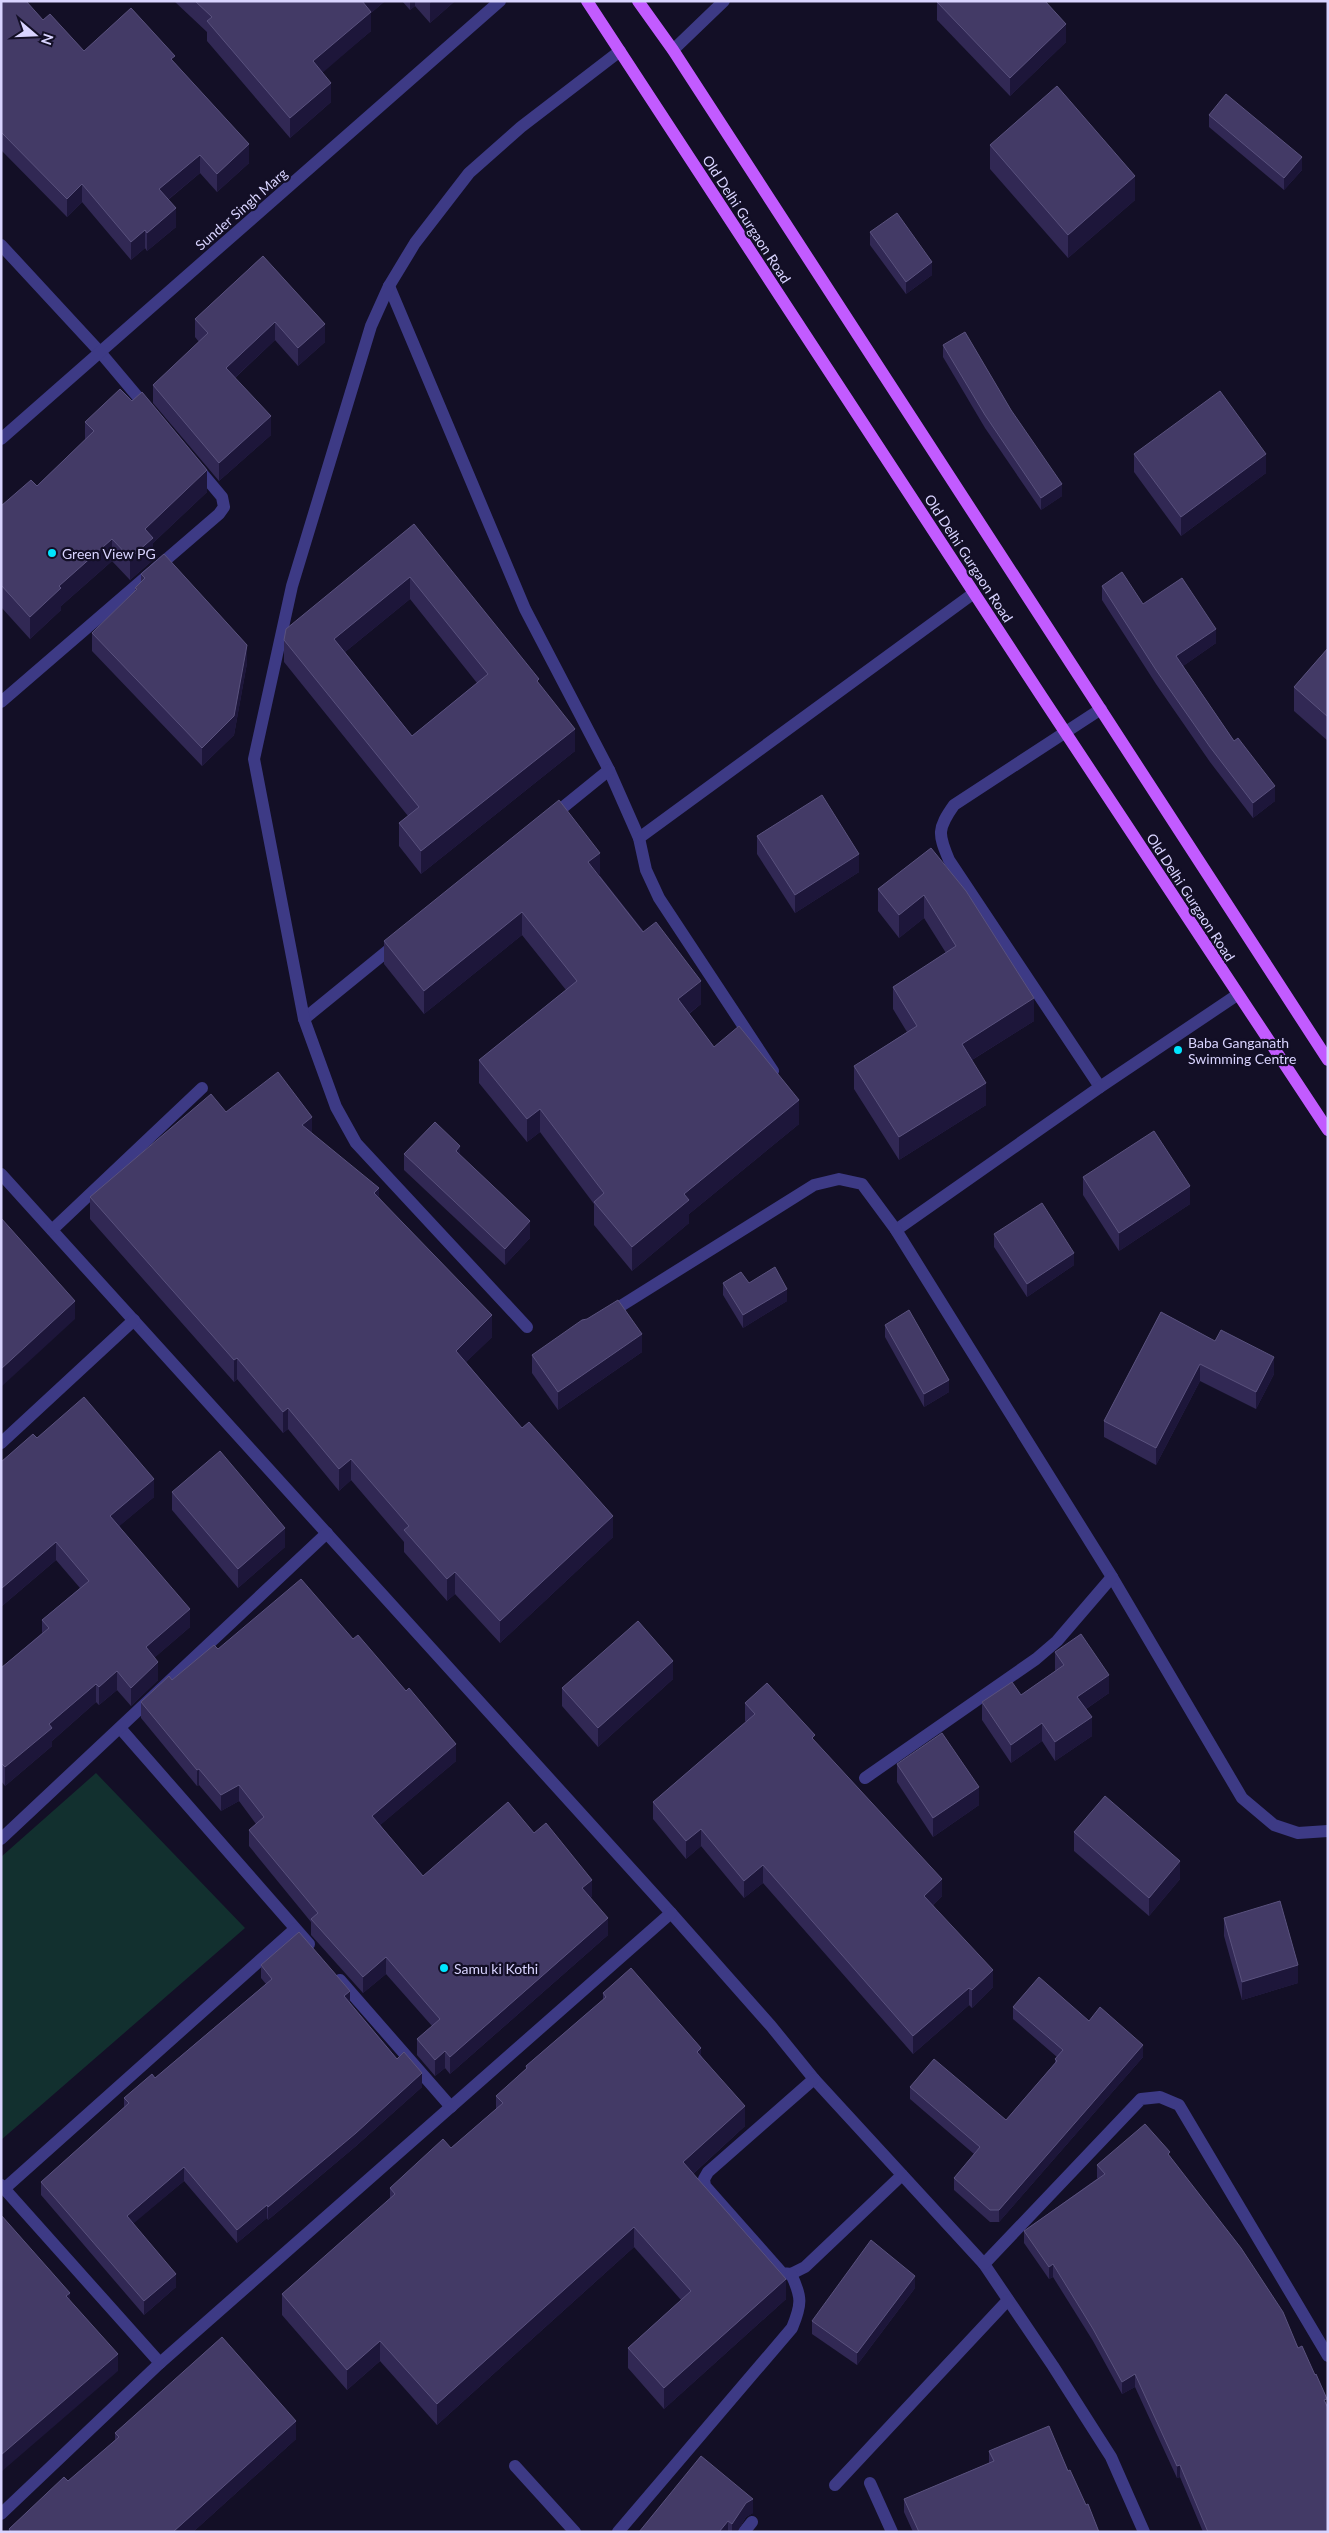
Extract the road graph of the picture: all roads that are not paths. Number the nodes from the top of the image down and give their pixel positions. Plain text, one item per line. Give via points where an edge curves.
1 (500, 1) edge
2 (587, 1) edge
3 (638, 1) edge
4 (724, 1) edge
5 (673, 50) junction
6 (620, 51) junction
7 (1, 244) edge
8 (389, 286) junction
9 (100, 352) junction
10 (158, 421) edge
11 (1, 440) edge
12 (190, 459) edge
13 (974, 593) junction
14 (1, 702) edge
15 (1101, 709) junction
16 (1066, 732) junction
17 (609, 770) junction
18 (541, 826) edge
19 (639, 838) junction
20 (403, 938) edge
21 (1237, 995) junction
22 (304, 1019) junction
23 (1328, 1060) edge
24 (782, 1086) edge
25 (1100, 1087) junction
26 (202, 1088) dead end
27 (1328, 1130) edge
28 (1, 1174) edge
29 (52, 1230) junction
30 (896, 1230) junction
31 (134, 1320) junction
32 (600, 1320) edge
33 (527, 1326) dead end
34 (1, 1443) edge
35 (328, 1533) junction
36 (1112, 1577) junction
37 (120, 1728) junction
38 (865, 1778) dead end
39 (1328, 1831) edge
40 (1, 1839) edge
41 (671, 1914) junction
42 (295, 1929) junction
43 (315, 1951) edge
44 (334, 1974) edge
45 (814, 2079) junction
46 (451, 2107) junction
47 (902, 2175) junction
48 (3, 2187) edge
49 (984, 2264) junction
50 (790, 2274) junction
51 (1008, 2300) junction
52 (1328, 2356) edge
53 (160, 2363) junction
54 (515, 2466) dead end
55 (870, 2483) dead end
56 (835, 2485) dead end
57 (1, 2514) edge
58 (752, 2522) dead end
59 (574, 2532) edge
60 (618, 2532) edge
61 (744, 2532) edge
62 (892, 2532) edge
63 (1144, 2532) edge

1 - 9 street, Sunder Singh Marg
2 - 6 main road, Old Delhi Gurgaon Road
3 - 5 main road, Old Delhi Gurgaon Road
4 - 5 street
5 - 15 main road, Old Delhi Gurgaon Road
6 - 8 street via 469,173 415,243
6 - 13 main road, Old Delhi Gurgaon Road
7 - 9 street
8 - 17 street via 525,609
8 - 22 street via 371,326 292,586 254,759
9 - 10 street
9 - 11 street, Sunder Singh Marg
12 - 14 street via 222,497 224,507 219,514
13 - 16 main road, Old Delhi Gurgaon Road
13 - 19 street
15 - 16 street
15 - 23 main road, Old Delhi Gurgaon Road
16 - 21 main road, Old Delhi Gurgaon Road
16 - 25 street via 954,805 944,819 939,837 949,860
17 - 18 street
17 - 19 street
19 - 24 street via 646,870 659,898
20 - 22 street
21 - 25 street
21 - 27 main road, Old Delhi Gurgaon Road
22 - 33 street via 336,1107 356,1143
25 - 30 street
26 - 29 street
28 - 29 street
29 - 31 street
30 - 32 street via 862,1184 839,1179 814,1185
30 - 36 street
31 - 34 street
31 - 35 street
35 - 37 street
35 - 41 street
36 - 38 street via 1057,1641 1036,1659
36 - 39 street via 1242,1798 1274,1825 1298,1833
37 - 40 street
37 - 42 street
41 - 45 street
41 - 46 street
42 - 43 street
42 - 48 street
44 - 46 street
45 - 47 street
45 - 50 street via 704,2179 704,2186 782,2273
46 - 53 street
47 - 49 street
47 - 50 street via 804,2267
48 - 53 street
49 - 51 street
49 - 52 street via 1141,2099 1160,2097 1179,2105
50 - 60 street via 799,2290 801,2302 792,2328
51 - 56 street
51 - 63 street via 1111,2457
53 - 57 street
54 - 59 street
55 - 62 street
58 - 61 street

